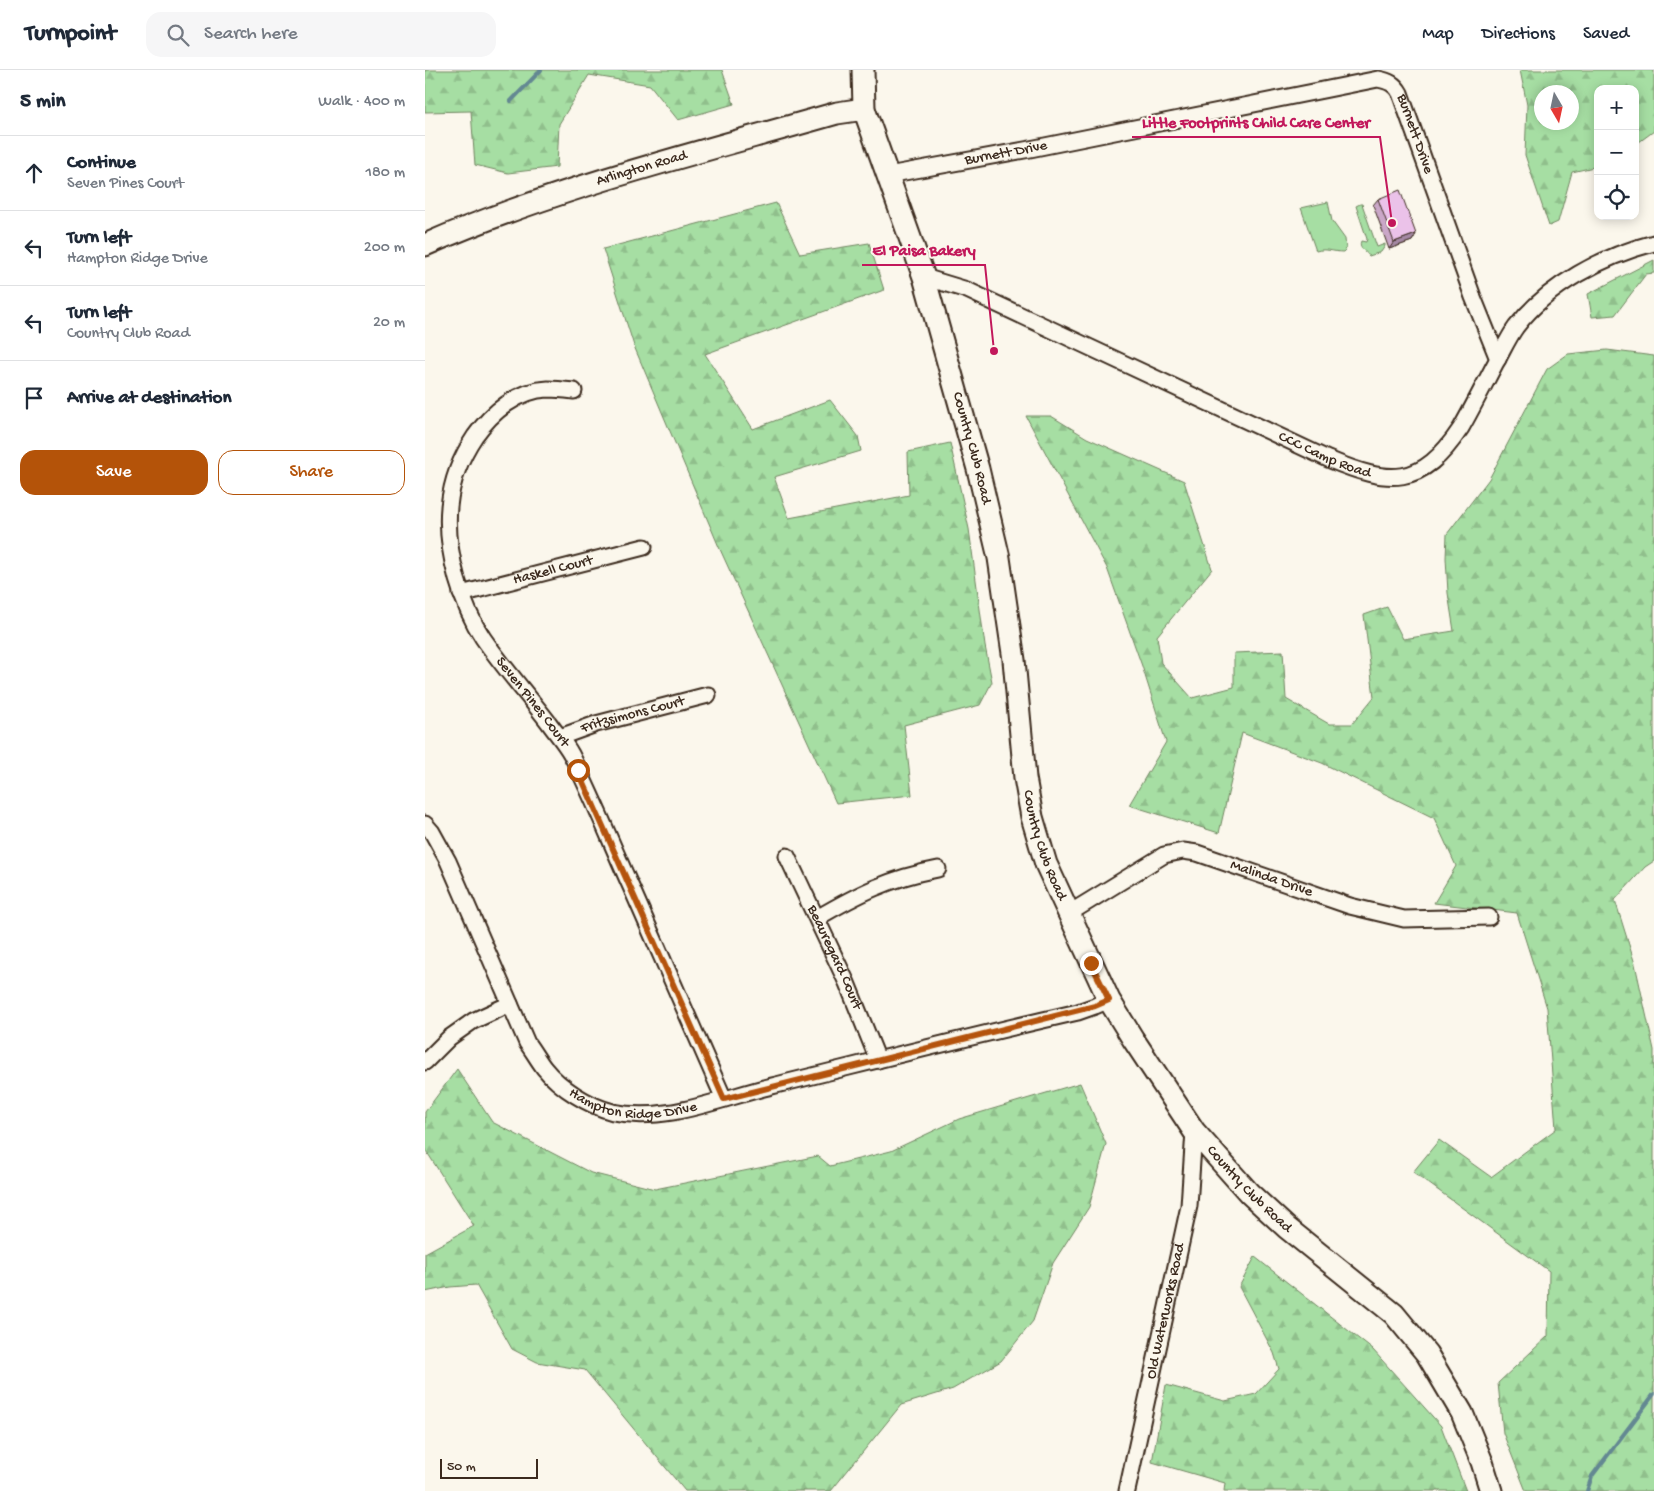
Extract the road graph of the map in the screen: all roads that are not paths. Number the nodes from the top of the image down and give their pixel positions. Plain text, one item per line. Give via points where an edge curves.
1 (863, 70) edge
2 (864, 109) junction
3 (888, 175) junction
4 (1654, 243) edge
5 (425, 245) edge
6 (923, 277) junction
7 (1498, 359) junction
8 (574, 391) dead end
9 (644, 547) dead end
10 (461, 594) junction
11 (708, 695) dead end
12 (560, 737) junction
13 (425, 824) edge
14 (787, 856) dead end
15 (938, 869) dead end
16 (1068, 914) junction
17 (1489, 916) dead end
18 (817, 918) junction
19 (1109, 1000) junction
20 (510, 1004) junction
21 (878, 1060) junction
22 (425, 1062) edge
23 (724, 1099) junction
24 (1194, 1131) junction
25 (1127, 1491) edge
26 (1491, 1491) edge

1 - 2 street, Country Club Road
2 - 3 street, Country Club Road
2 - 5 street, Arlington Road via 828,116 557,194
3 - 6 street, Country Club Road
3 - 7 street, Burnett Drive via 1385,80 1400,93
4 - 7 street, CCC Camp Road via 1600,263 1544,296 1515,329
6 - 7 street, CCC Camp Road via 967,290 1328,459 1356,471 1389,478 1419,471 1442,453 1461,428
6 - 16 street, Country Club Road via 978,469 999,558 1032,818 1046,864
8 - 10 street, Seven Pines Court via 548,389 520,396 492,416 468,446 448,507 447,529
9 - 10 street, Haskell Court
10 - 12 street, Seven Pines Court via 482,637
11 - 12 street, Fritzsimons Court
12 - 23 street, Seven Pines Court via 574,761
13 - 20 street, Hampton Ridge Drive via 448,861
14 - 18 street, Beauregard Court
15 - 18 street via 871,889
16 - 17 street, Malinda Drive via 1153,861 1183,851 1391,917
16 - 19 street, Country Club Road
18 - 21 street, Beauregard Court
19 - 21 street, Hampton Ridge Drive via 1078,1012
19 - 24 street, Country Club Road
20 - 22 street via 473,1021 449,1038
20 - 23 street, Hampton Ridge Drive via 527,1043 545,1069 569,1091 599,1108 645,1115 673,1112
21 - 23 street, Hampton Ridge Drive
24 - 25 street, Old Waterworks Road via 1189,1206
24 - 26 street, Country Club Road via 1249,1193 1287,1228 1395,1314 1427,1354 1462,1413

